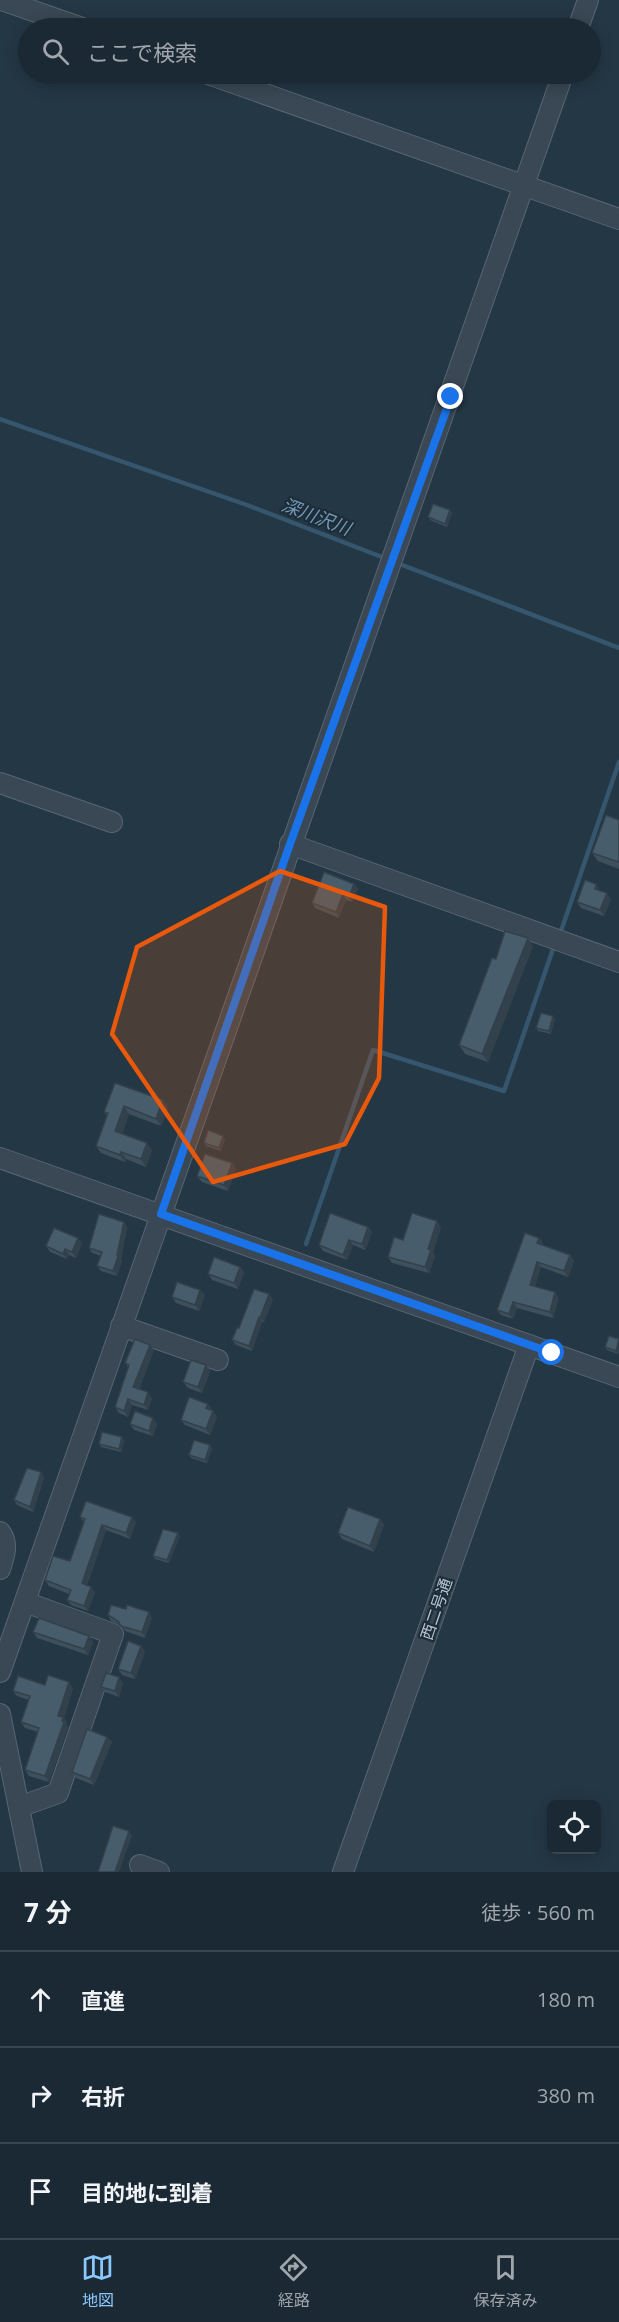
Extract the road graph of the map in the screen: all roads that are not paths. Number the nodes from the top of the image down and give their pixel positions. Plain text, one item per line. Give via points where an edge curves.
1 (2, 0) edge
2 (588, 0) edge
3 (53, 18) edge
4 (582, 18) edge
5 (236, 84) edge
6 (560, 84) edge
7 (525, 186) junction
8 (619, 219) edge
9 (0, 783) edge
10 (112, 822) dead end
11 (290, 844) junction
12 (619, 962) edge
13 (0, 1158) edge
14 (161, 1214) junction
15 (121, 1326) junction
16 (529, 1345) junction
17 (218, 1360) dead end
18 (619, 1377) edge
19 (0, 1532) edge
20 (0, 1569) edge
21 (25, 1602) junction
22 (0, 1672) edge
23 (0, 1714) edge
24 (19, 1807) junction
25 (140, 1865) dead end
26 (32, 1872) edge
27 (159, 1872) edge
28 (343, 1872) edge

1 - 3 street
2 - 4 street
5 - 7 street
6 - 7 street
7 - 8 street
7 - 11 street
9 - 10 street
11 - 12 street
11 - 14 street
13 - 14 street
14 - 15 street
14 - 16 street
15 - 17 street
15 - 21 street
16 - 18 street
16 - 28 street, 西二号通
19 - 20 street via 5,1553
21 - 22 street
21 - 24 street via 113,1634 58,1793
23 - 24 street
24 - 26 street
25 - 27 street

